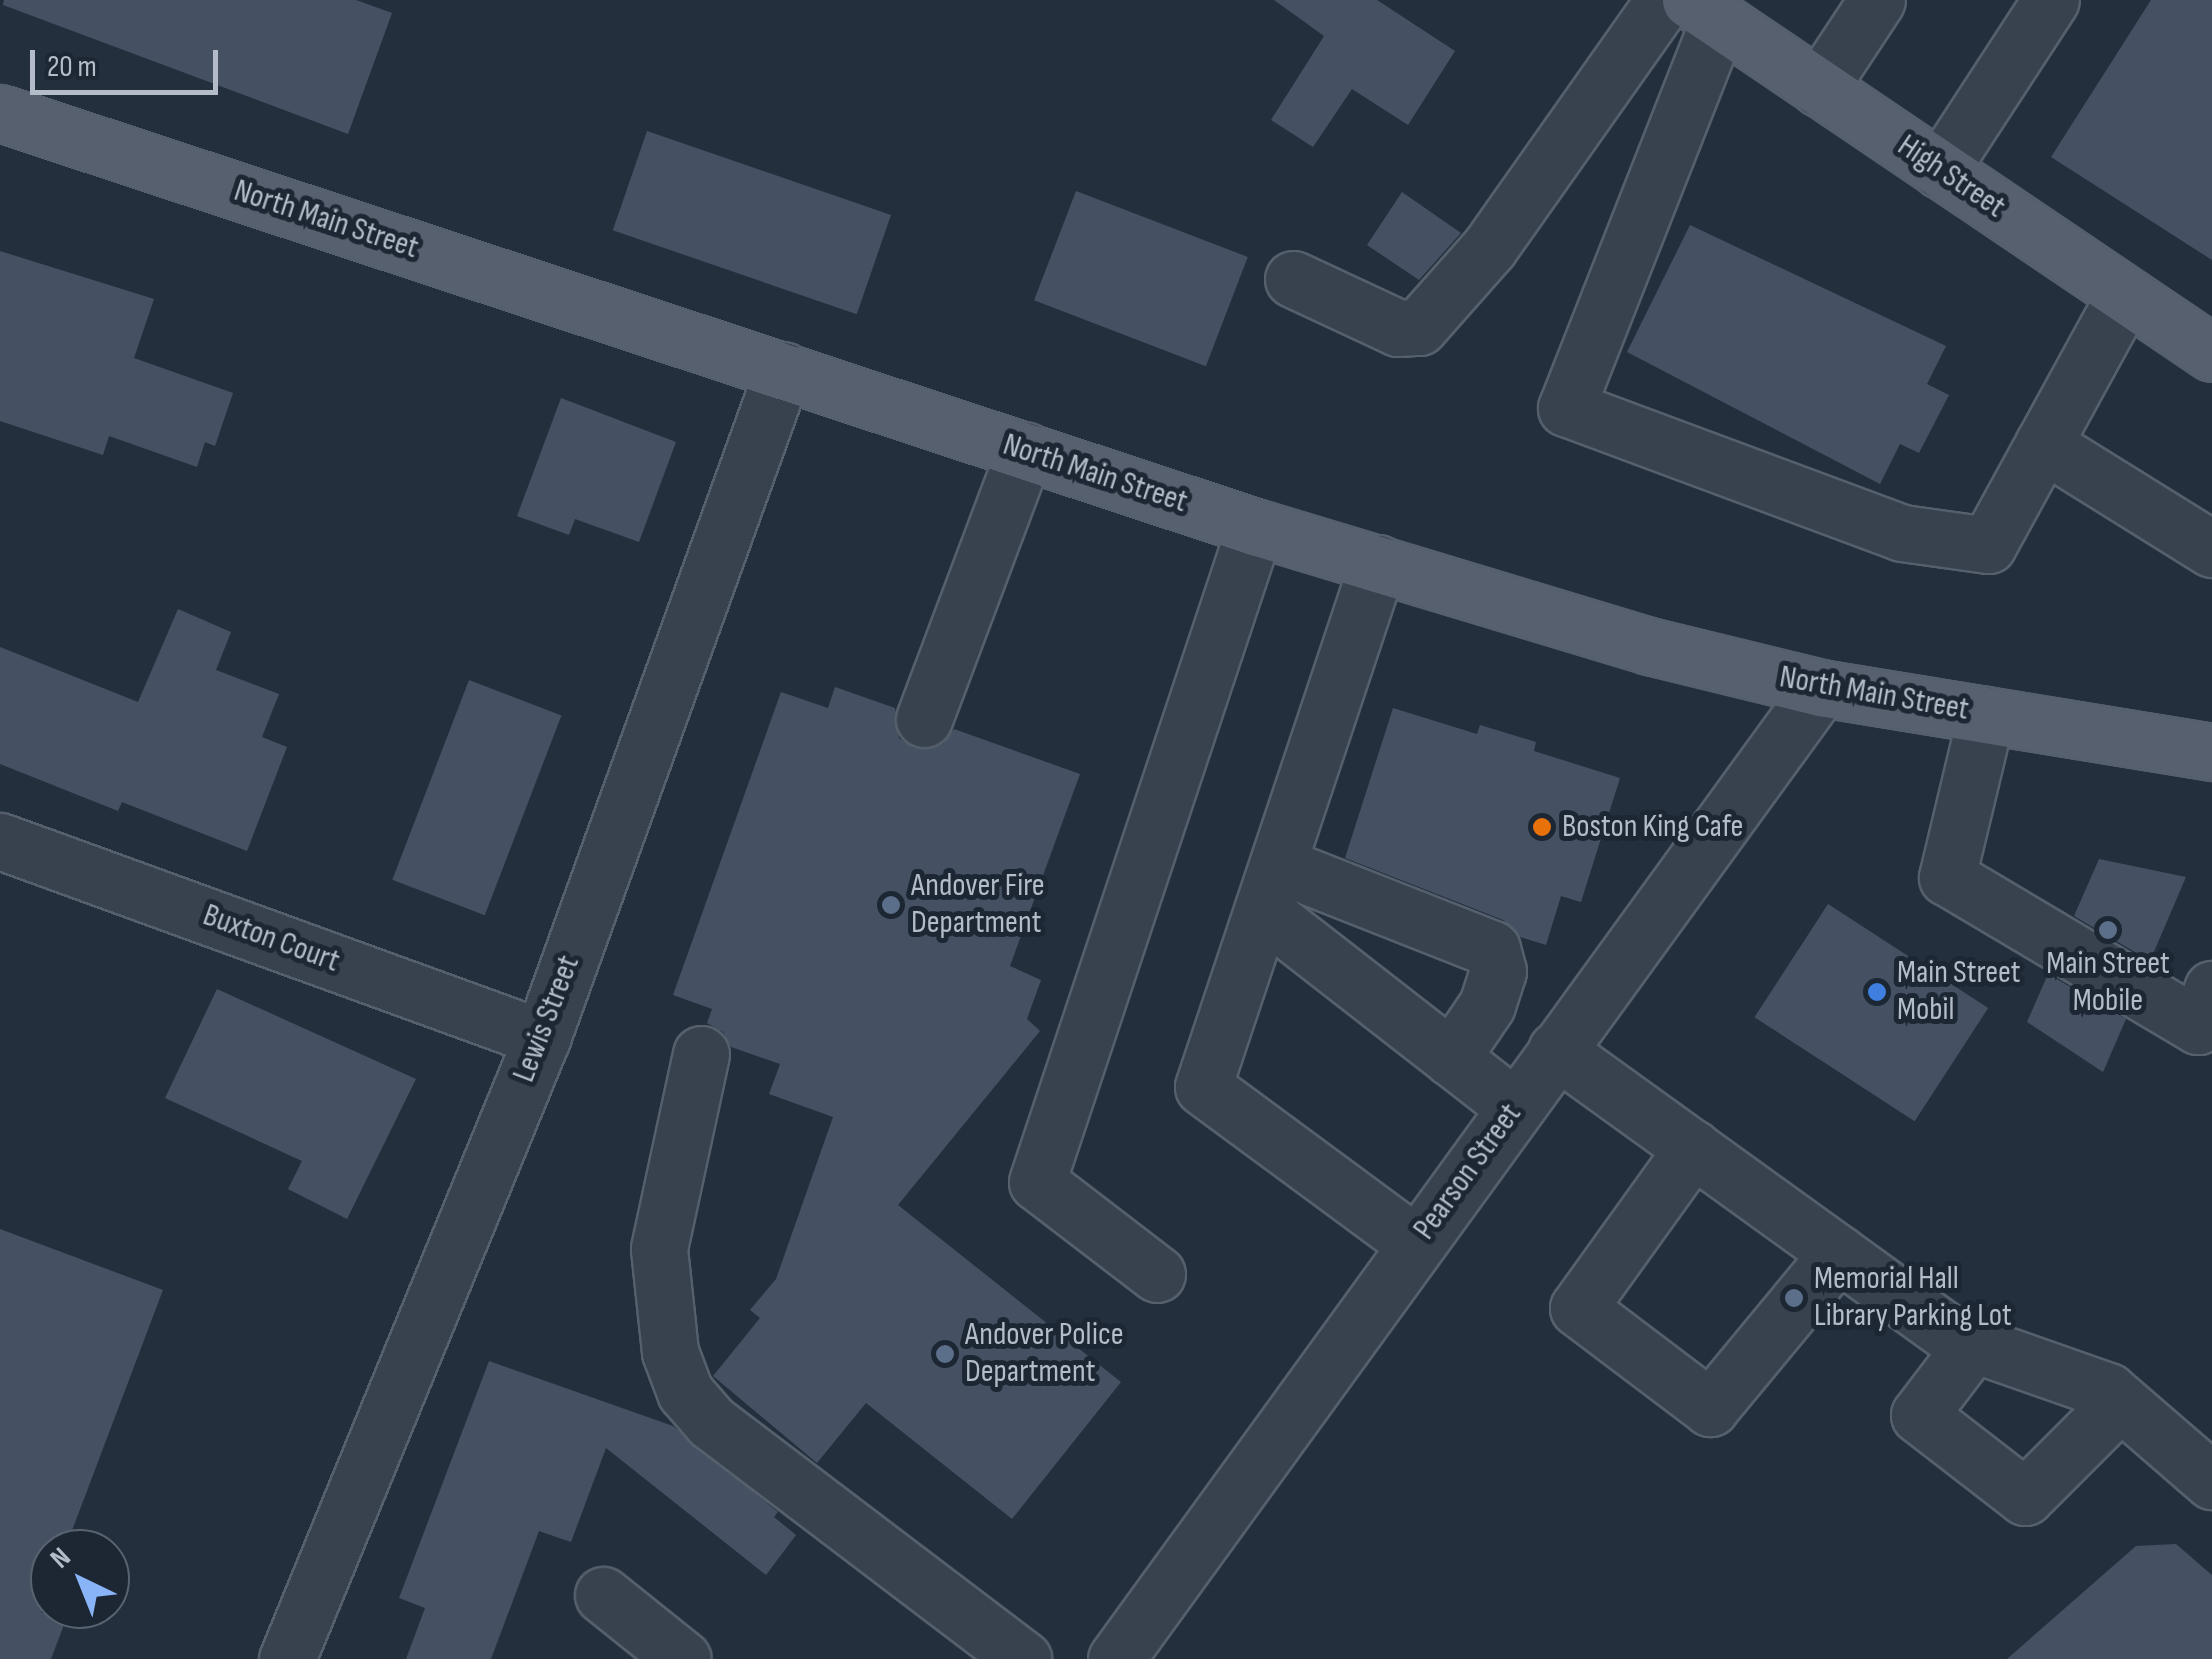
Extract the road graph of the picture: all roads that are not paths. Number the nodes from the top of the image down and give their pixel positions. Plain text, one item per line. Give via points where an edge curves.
1 (1664, 0) edge
2 (1876, 0) edge
3 (2051, 0) edge
4 (1704, 10) edge
5 (1819, 88) junction
6 (0, 113) edge
7 (1940, 170) junction
8 (1293, 278) dead end
9 (2125, 294) junction
10 (2212, 353) edge
11 (783, 370) junction
12 (2043, 444) junction
13 (1025, 450) junction
14 (1255, 526) junction
15 (2212, 549) edge
16 (1378, 563) junction
17 (1821, 688) junction
18 (1986, 715) junction
19 (924, 718) dead end
20 (2212, 752) edge
21 (0, 841) edge
22 (1271, 888) junction
23 (2212, 989) edge
24 (542, 1038) junction
25 (1556, 1050) junction
26 (702, 1054) dead end
27 (1451, 1058) junction
28 (1515, 1107) junction
29 (1693, 1148) junction
30 (1416, 1244) junction
31 (1838, 1253) junction
32 (1157, 1274) dead end
33 (1973, 1344) junction
34 (2120, 1402) junction
35 (2212, 1482) edge
36 (604, 1595) dead end
37 (286, 1659) edge
38 (683, 1659) edge
39 (1023, 1659) edge
40 (1116, 1659) edge

1 - 8 street via 1489,248 1419,326 1398,328
2 - 5 street
3 - 7 street
4 - 5 main road, High Street
4 - 12 street via 1566,408 1902,533 1988,545
5 - 7 main road, High Street
6 - 11 main road, North Main Street
7 - 9 main road, High Street
9 - 10 main road, High Street
9 - 12 street
11 - 13 main road, North Main Street
11 - 24 street, Lewis Street
12 - 15 street
13 - 14 main road, North Main Street
13 - 19 street
14 - 16 main road, North Main Street
14 - 32 street via 1036,1182
16 - 17 main road, North Main Street via 1648,646
16 - 22 street
17 - 18 main road, North Main Street
17 - 25 street, Pearson Street
18 - 20 main road, North Main Street
18 - 23 street via 1947,877 2198,1026
21 - 24 street, Buxton Court
22 - 27 street
22 - 27 street via 1492,949 1498,970 1487,1005
22 - 30 street via 1203,1087
24 - 37 street, Lewis Street
25 - 28 street, Pearson Street
25 - 29 street
26 - 39 street via 659,1249 670,1352 685,1392 711,1422
27 - 28 street
28 - 30 street, Pearson Street
29 - 31 street
29 - 31 street via 1578,1308 1710,1408
30 - 40 street, Pearson Street
31 - 33 street via 1954,1338
33 - 34 street via 2108,1391
33 - 34 street via 1918,1415 2025,1497
34 - 35 street
36 - 38 street

